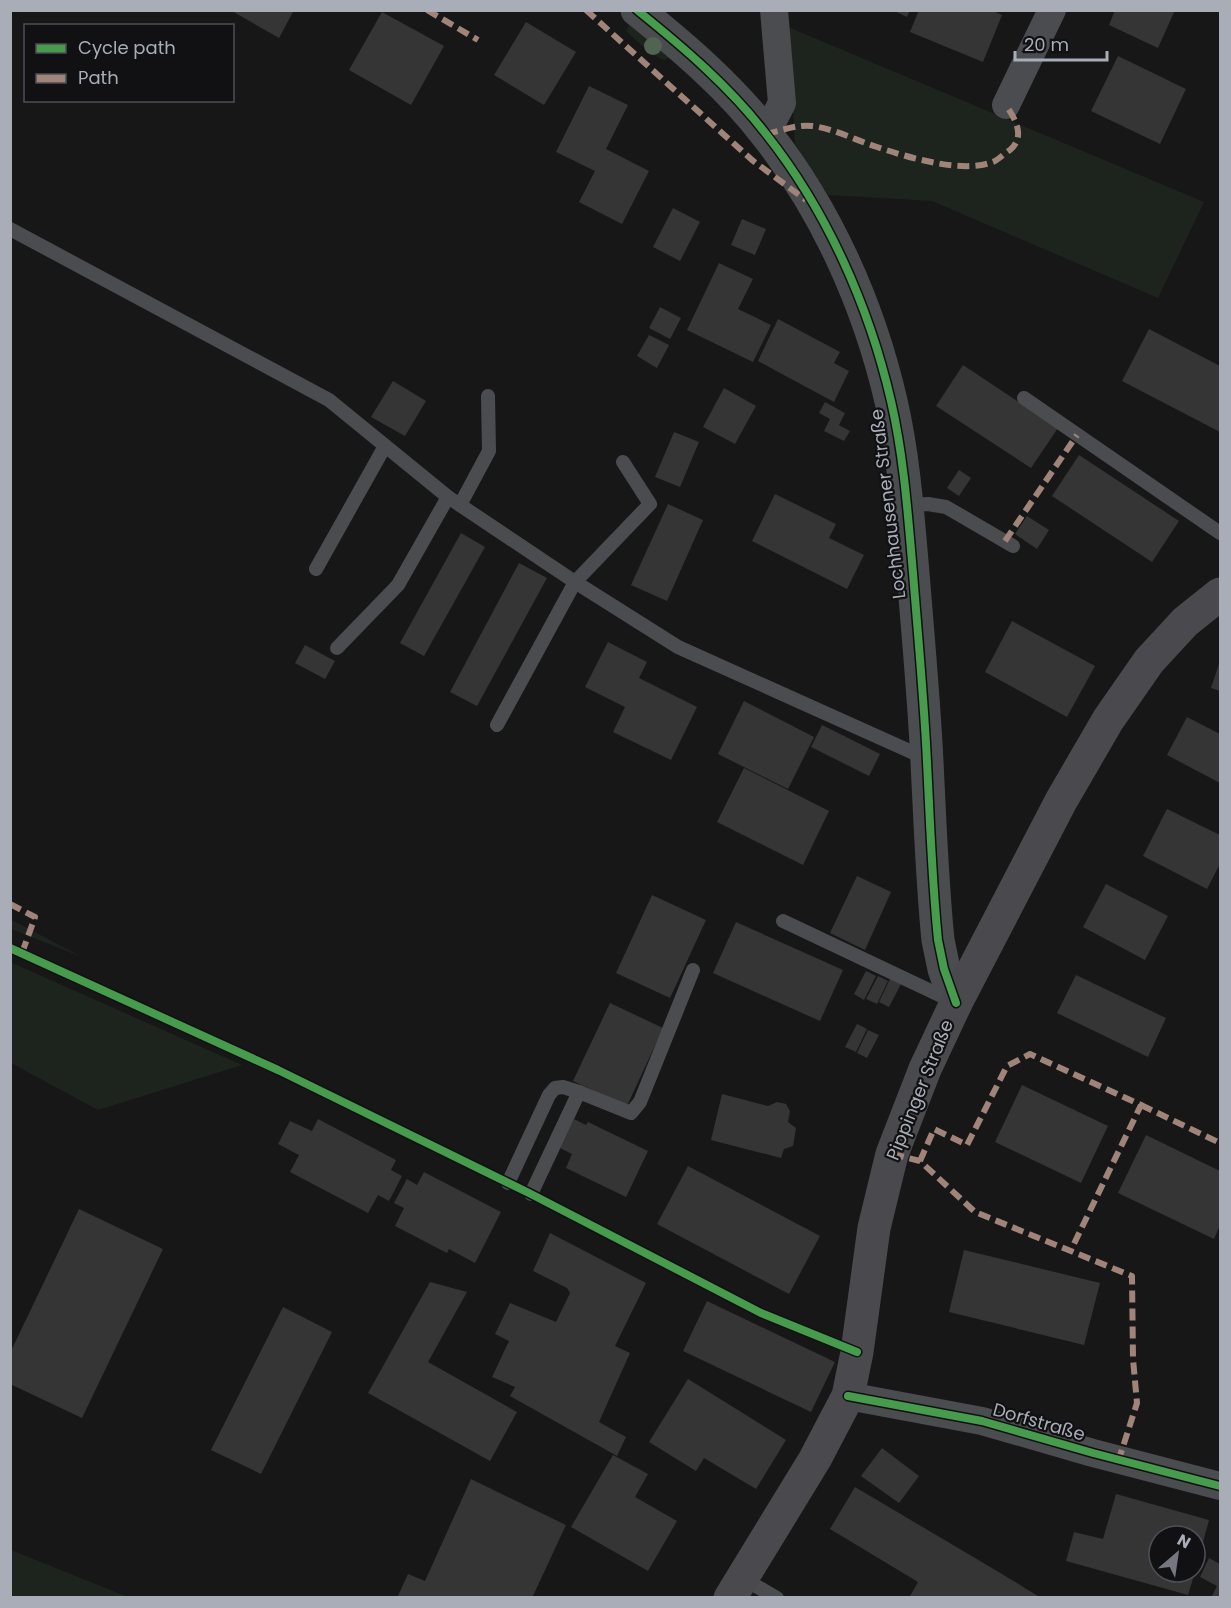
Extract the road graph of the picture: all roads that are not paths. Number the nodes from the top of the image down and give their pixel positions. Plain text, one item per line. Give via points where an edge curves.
1 (637, 10) edge
2 (774, 10) edge
3 (1052, 10) edge
4 (1006, 105) dead end
5 (766, 134) junction
6 (10, 229) edge
7 (488, 396) dead end
8 (1024, 398) dead end
9 (386, 446) junction
10 (623, 462) dead end
11 (448, 496) junction
12 (460, 505) junction
13 (907, 506) junction
14 (1221, 532) edge
15 (1013, 546) dead end
16 (316, 569) dead end
17 (575, 582) junction
18 (1221, 594) edge
19 (337, 648) dead end
20 (497, 725) dead end
21 (927, 759) junction
22 (783, 921) dead end
23 (693, 970) dead end
24 (956, 1004) junction
25 (579, 1092) junction
26 (508, 1183) dead end
27 (531, 1194) dead end
28 (848, 1396) junction
29 (1221, 1486) edge
30 (736, 1588) edge
31 (777, 1598) edge

1 - 5 street, Lochhausener Straße via 715,78
2 - 5 street via 782,103
3 - 4 street
5 - 13 street, Lochhausener Straße via 816,207 866,317 891,401
6 - 9 lane via 329,400
7 - 12 lane via 489,451
8 - 14 lane
9 - 11 lane
9 - 16 lane
10 - 17 lane via 650,504
11 - 12 lane
11 - 19 lane via 398,585
12 - 17 lane
13 - 15 lane via 946,507
13 - 21 street, Lochhausener Straße
17 - 20 lane
17 - 21 lane via 678,647
18 - 24 main road, Pippinger Straße via 1185,622 1149,662 1108,720 1061,801
21 - 24 street, Lochhausener Straße via 938,940
22 - 24 lane
23 - 25 lane via 640,1102 631,1113
24 - 28 main road, Pippinger Straße via 925,1069 892,1154 874,1228
25 - 26 lane via 563,1087 555,1088 549,1095
25 - 27 lane
28 - 29 street, Dorfstraße via 982,1421
28 - 30 main road, Pippinger Straße via 815,1459
30 - 31 lane

